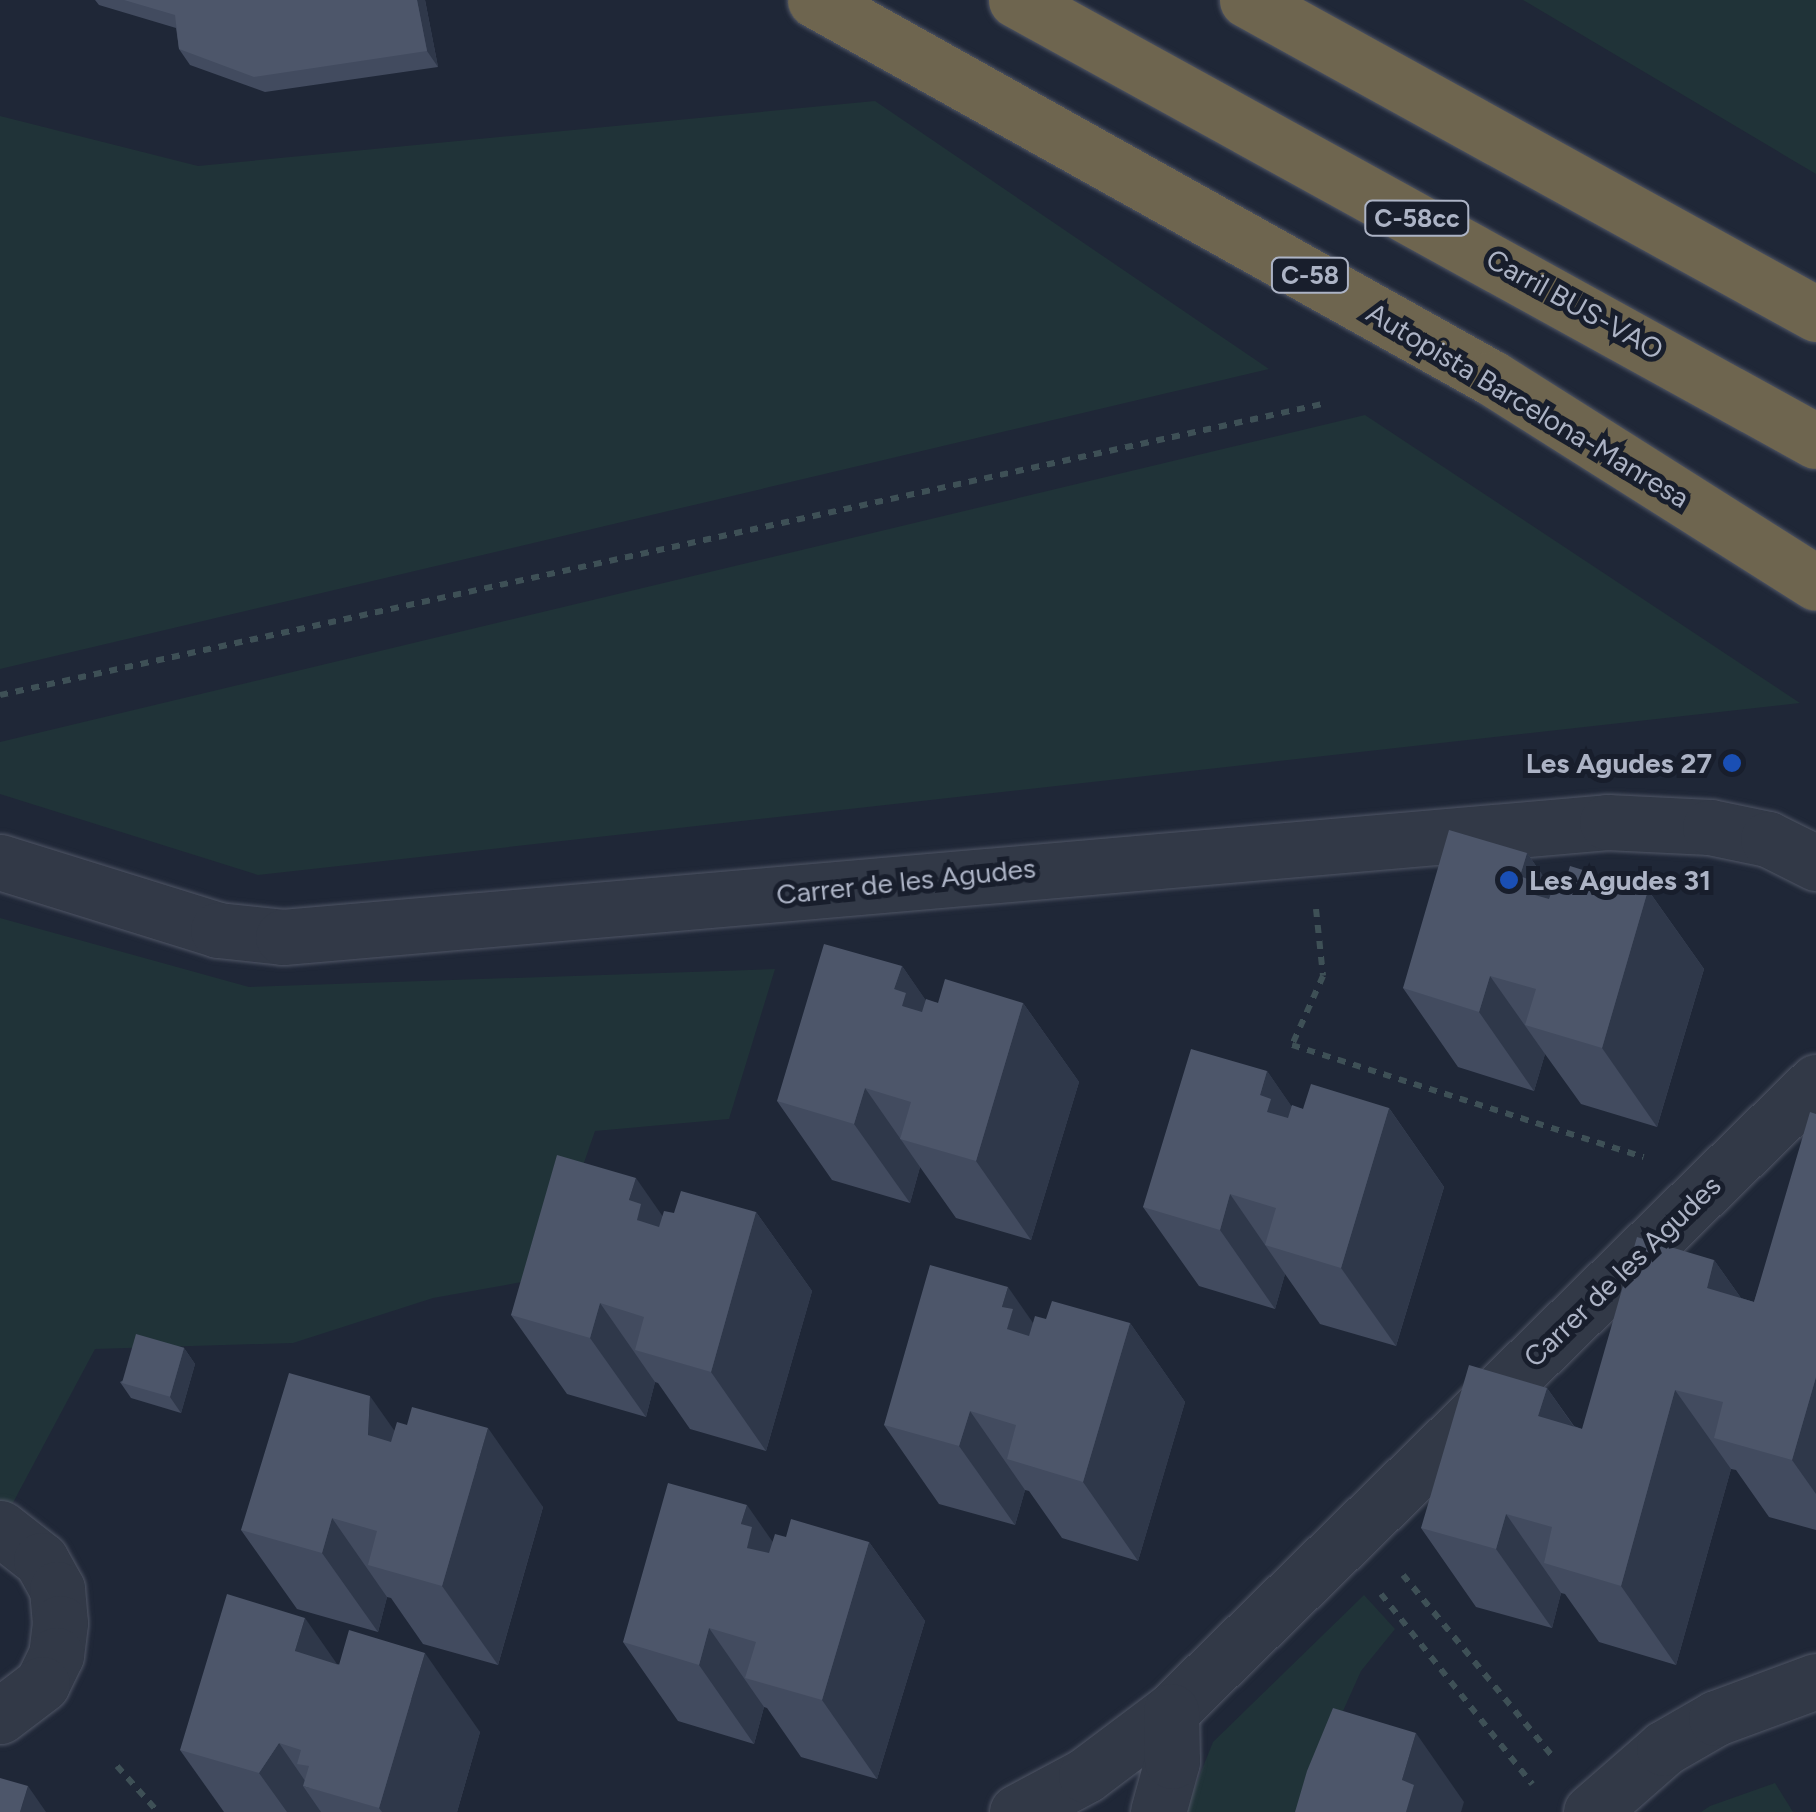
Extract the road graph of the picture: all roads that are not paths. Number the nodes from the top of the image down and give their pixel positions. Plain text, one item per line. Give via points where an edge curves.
1 (816, 0) edge
2 (1016, 0) edge
3 (1247, 0) edge
4 (1816, 314) edge
5 (1816, 441) edge
6 (1816, 584) edge
7 (0, 862) edge
8 (1816, 863) edge
9 (1816, 1082) edge
10 (0, 1528) edge
11 (1816, 1680) edge
12 (11, 1710) edge
13 (1170, 1711) junction
14 (1017, 1812) edge
15 (1158, 1812) edge
16 (1591, 1812) edge

1 - 6 highway, Autopista Barcelona-Manresa / C-58 via 1492,378
2 - 5 highway, Carril BUS-VAO / C-58cc
3 - 4 highway
7 - 8 street, Carrer de les Agudes via 218,930 283,938 1607,822 1710,827 1768,838
9 - 13 street, Carrer de les Agudes
10 - 12 street via 41,1560 56,1589 56,1654
11 - 16 street via 1716,1718 1664,1748
13 - 14 street, Carrer de les Agudes via 1086,1775
13 - 15 street via 1172,1761

